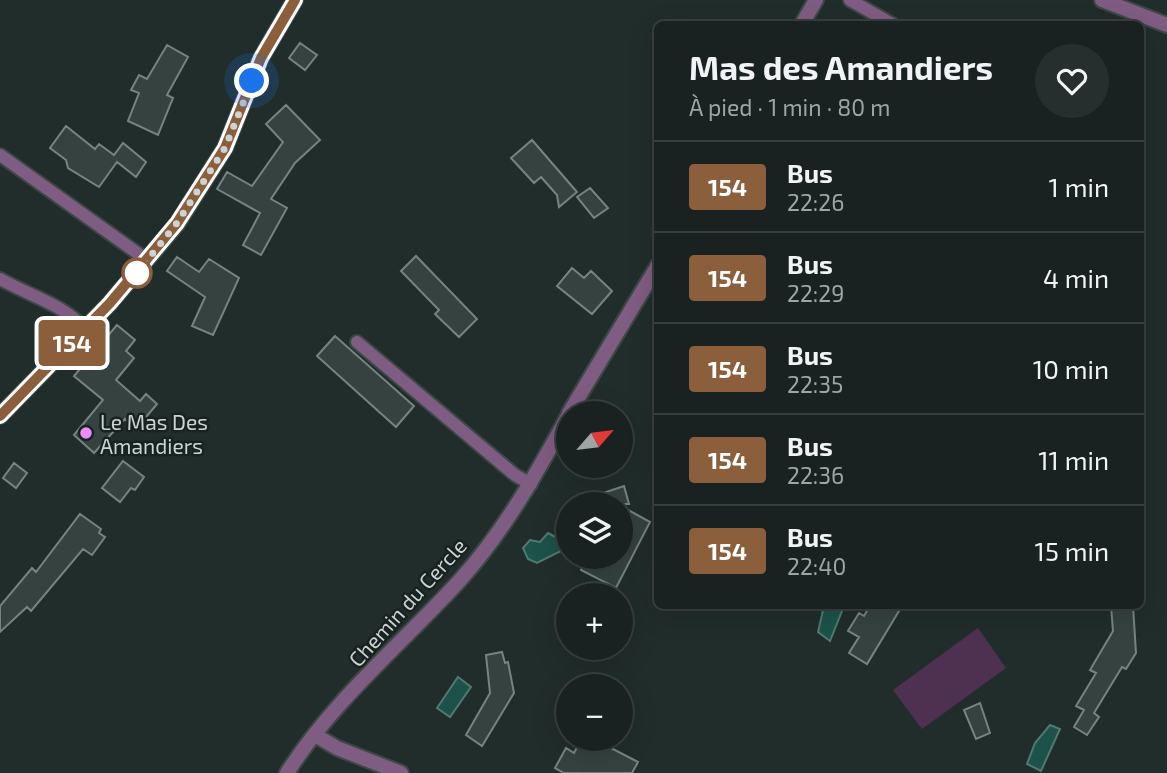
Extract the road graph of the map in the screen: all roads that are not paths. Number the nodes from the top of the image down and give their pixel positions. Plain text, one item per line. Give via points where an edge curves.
1 (295, 0) edge
2 (816, 0) edge
3 (850, 0) edge
4 (1102, 0) edge
5 (804, 21) edge
6 (887, 21) edge
7 (1167, 25) edge
8 (0, 155) edge
9 (147, 260) junction
10 (654, 272) edge
11 (0, 279) edge
12 (86, 329) junction
13 (357, 342) dead end
14 (577, 401) edge
15 (0, 416) edge
16 (556, 438) edge
17 (531, 484) junction
18 (315, 735) junction
19 (288, 773) edge
20 (401, 773) edge

1 - 9 street via 261,58 225,148
2 - 5 street
3 - 6 lane
4 - 7 street
8 - 9 lane
9 - 12 street
10 - 14 street, Chemin du Cercle
11 - 12 lane via 52,302
12 - 15 street
13 - 17 lane
16 - 17 street, Chemin du Cercle
17 - 18 street, Chemin du Cercle via 463,577
18 - 19 street, Chemin du Cercle
18 - 20 street

